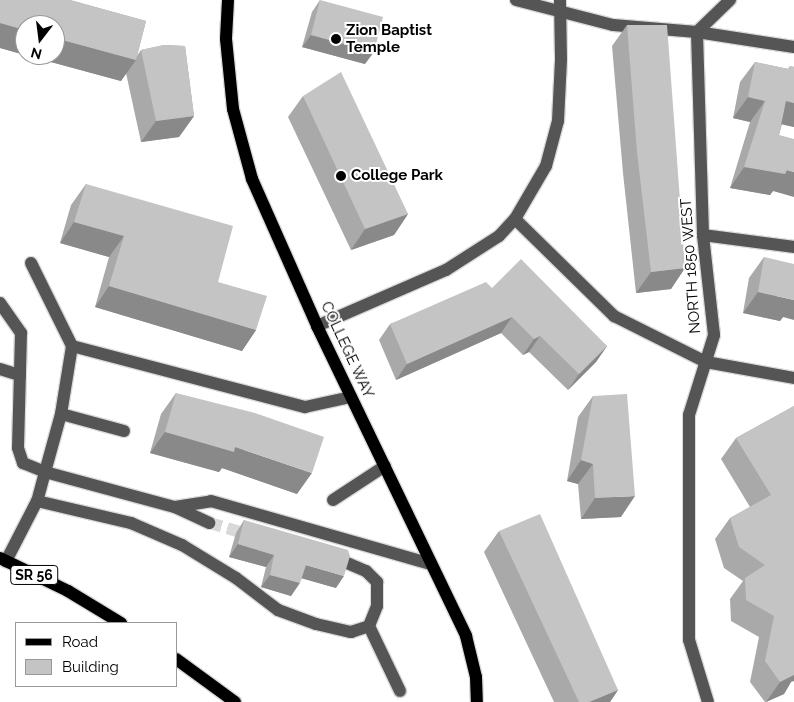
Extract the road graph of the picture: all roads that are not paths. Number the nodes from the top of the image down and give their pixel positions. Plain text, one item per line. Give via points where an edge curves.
1 (228, 0) edge
2 (516, 0) edge
3 (560, 0) edge
4 (730, 0) edge
5 (561, 13) junction
6 (697, 32) junction
7 (794, 47) edge
8 (515, 219) junction
9 (703, 235) junction
10 (794, 247) edge
11 (31, 263) dead end
12 (0, 303) edge
13 (317, 326) junction
14 (72, 346) junction
15 (706, 362) junction
16 (0, 369) edge
17 (20, 375) junction
18 (794, 378) edge
19 (352, 397) junction
20 (61, 414) junction
21 (124, 431) dead end
22 (385, 466) junction
23 (46, 472) junction
24 (332, 500) dead end
25 (37, 501) junction
26 (175, 507) junction
27 (210, 523) tunnel mouth
28 (3, 560) edge
29 (347, 563) edge
30 (431, 564) junction
31 (119, 622) edge
32 (369, 626) junction
33 (178, 660) edge
34 (400, 690) dead end
35 (235, 702) edge
36 (477, 702) edge
37 (708, 702) edge

1 - 13 main road, COLLEGE WAY via 226,39 233,109 252,179
2 - 5 street
3 - 5 street
4 - 6 street
5 - 6 street via 613,25
5 - 8 street via 558,121 546,166
6 - 7 street
6 - 9 street, NORTH 1850 WEST
8 - 13 street via 475,253 446,270
8 - 15 street via 614,316
9 - 10 street
9 - 15 street, NORTH 1850 WEST via 714,334
11 - 14 street
12 - 17 street via 22,333
13 - 19 main road, COLLEGE WAY
14 - 19 street via 305,407
14 - 20 street
15 - 18 street
15 - 37 street, NORTH 1850 WEST via 689,415 689,640
16 - 17 street
17 - 23 street via 18,448 24,463
19 - 22 main road, COLLEGE WAY
20 - 21 street
20 - 23 street
22 - 24 street
22 - 30 main road, COLLEGE WAY
23 - 25 street
23 - 26 street
25 - 28 street
25 - 32 street via 131,523 173,541 236,578 278,610 351,632
26 - 27 street
26 - 30 street via 211,501
28 - 31 main road, SR 56 via 68,591
29 - 32 street via 366,571 377,582 378,606
30 - 36 main road, COLLEGE WAY via 466,636 476,677
32 - 34 street
33 - 35 main road

